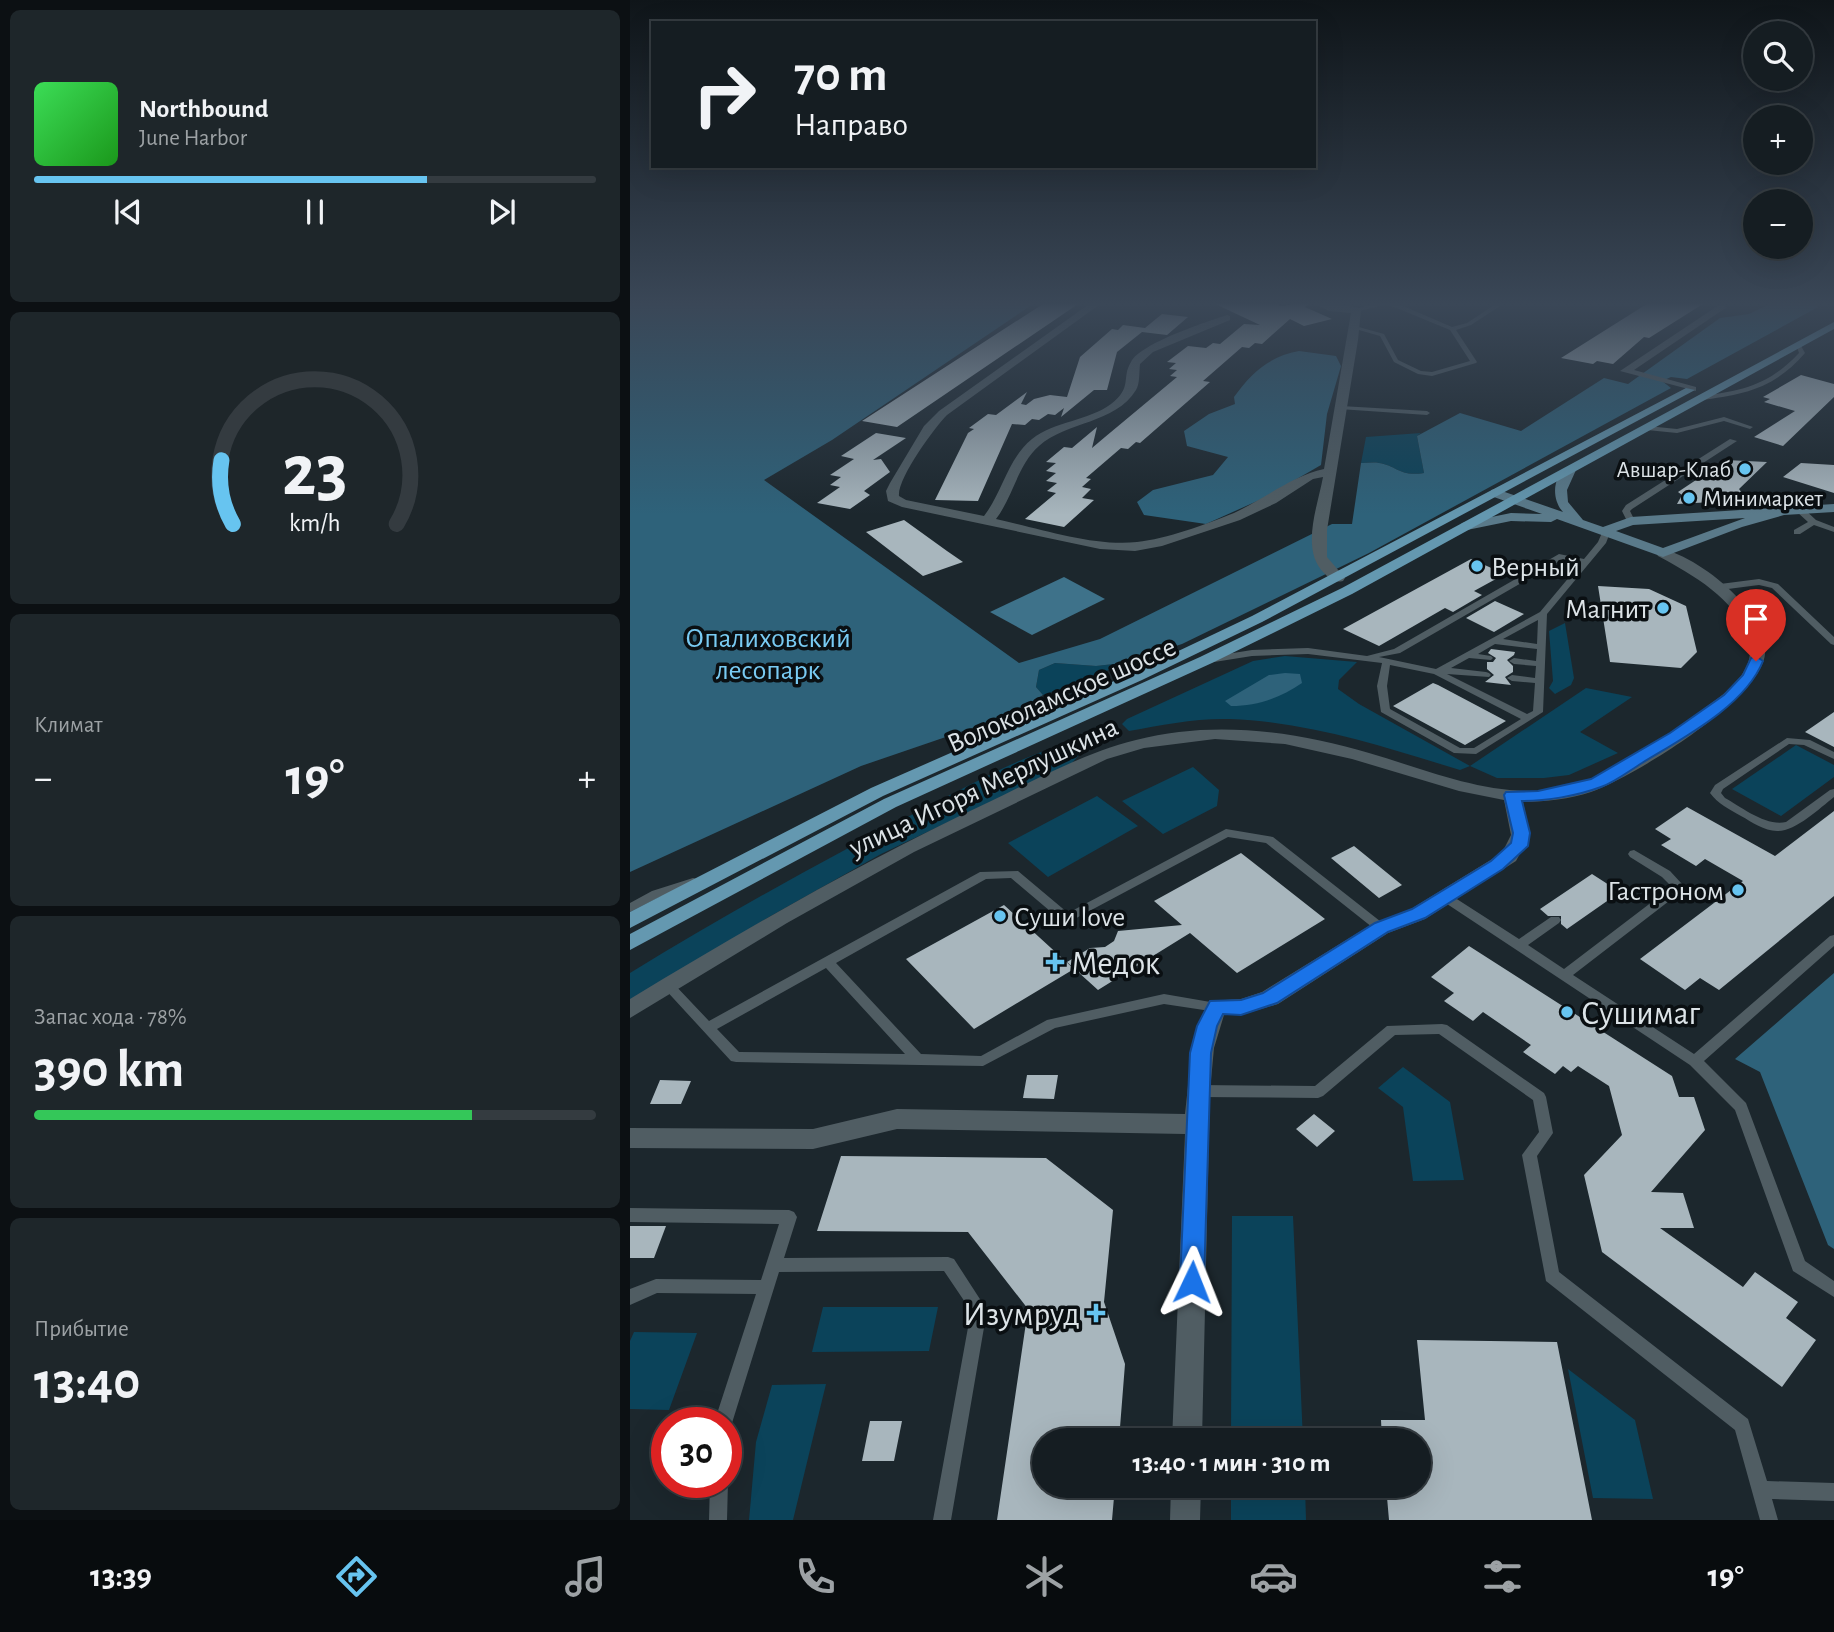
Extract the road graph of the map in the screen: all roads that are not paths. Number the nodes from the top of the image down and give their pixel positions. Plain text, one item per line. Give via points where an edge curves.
1 (998, 373) edge
2 (1134, 373) edge
3 (1347, 373) edge
4 (1631, 373) edge
5 (1733, 373) edge
6 (1740, 373) edge
7 (1783, 373) edge
8 (1696, 394) junction
9 (1341, 408) junction
10 (1427, 413) dead end
11 (1750, 427) dead end
12 (1647, 428) junction
13 (1733, 441) dead end
14 (1570, 470) junction
15 (1331, 471) junction
16 (1496, 493) junction
17 (1516, 500) junction
18 (1834, 508) edge
19 (1800, 510) junction
20 (1784, 511) junction
21 (986, 521) junction
22 (1631, 521) junction
23 (1813, 522) junction
24 (1589, 525) junction
25 (1467, 526) junction
26 (1607, 530) junction
27 (1834, 530) edge
28 (1797, 532) dead end
29 (1663, 553) junction
30 (1585, 562) junction
31 (1338, 578) junction
32 (1720, 587) junction
33 (1543, 614) junction
34 (1494, 641) junction
35 (1834, 642) edge
36 (1542, 647) junction
37 (1468, 655) junction
38 (1358, 657) junction
39 (1488, 658) dead end
40 (1206, 660) junction
41 (1514, 661) dead end
42 (1387, 662) junction
43 (1541, 664) junction
44 (1439, 671) junction
45 (1486, 675) dead end
46 (1512, 678) dead end
47 (1539, 681) junction
48 (1527, 719) junction
49 (1834, 756) edge
50 (1512, 795) junction
51 (1832, 795) edge
52 (1634, 855) dead end
53 (719, 873) junction
54 (1445, 897) junction
55 (630, 908) edge
56 (1555, 920) dead end
57 (630, 921) edge
58 (1381, 928) junction
59 (1834, 939) edge
60 (630, 943) edge
61 (1518, 946) junction
62 (827, 961) junction
63 (1564, 975) junction
64 (668, 986) junction
65 (1217, 1007) junction
66 (630, 1010) edge
67 (708, 1028) junction
68 (918, 1059) junction
69 (1695, 1061) junction
70 (1198, 1091) junction
71 (1197, 1124) junction
72 (630, 1138) edge
73 (630, 1215) edge
74 (774, 1265) junction
75 (767, 1287) junction
76 (1834, 1290) edge
77 (630, 1297) edge
78 (728, 1407) edge
79 (1187, 1428) edge
80 (1760, 1490) junction
81 (1834, 1492) edge
82 (719, 1498) edge
83 (1186, 1498) edge
84 (718, 1520) edge
85 (942, 1520) edge
86 (1185, 1520) edge
87 (1769, 1520) edge

1 - 21 street via 930,426 892,491 893,498 902,503
2 - 21 street via 1132,388 1114,407 1049,433 1023,455 1001,503
3 - 9 street
4 - 8 street
5 - 8 main road
6 - 8 main road
7 - 8 lane via 1748,392
8 - 12 main road, Волоколамское шоссе
8 - 16 main road, Волоколамское шоссе
9 - 10 lane
9 - 15 street
11 - 12 lane via 1724,419 1677,432
12 - 14 main road, Волоколамское шоссе
13 - 22 lane via 1629,508
14 - 17 main road, Волоколамское шоссе
14 - 24 street via 1560,486 1560,503
15 - 21 street via 1309,476 1235,517 1135,547 1100,545
15 - 31 street via 1319,556 1324,568
16 - 17 street
16 - 31 main road, Волоколамское шоссе
17 - 24 street
17 - 25 main road, Волоколамское шоссе
18 - 19 street
19 - 20 street
19 - 23 lane
20 - 22 street
20 - 29 street
22 - 26 street
23 - 27 lane
23 - 28 lane
24 - 25 street via 1528,517
24 - 26 street, улица Игоря Мерлушкина
25 - 40 main road, Волоколамское шоссе
26 - 29 street, улица Игоря Мерлушкина
26 - 30 lane
29 - 32 street, улица Игоря Мерлушкина
30 - 33 lane
30 - 38 lane via 1562,556 1397,650
31 - 53 main road, Волоколамское шоссе via 1136,677 930,766
32 - 35 lane via 1759,582 1775,586
32 - 50 street, улица Игоря Мерлушкина via 1748,617 1758,642 1750,676 1729,698 1597,783 1538,796
33 - 34 lane
33 - 36 lane
34 - 36 lane
34 - 37 lane
36 - 43 lane
37 - 39 lane
37 - 44 lane
38 - 40 lane via 1281,651
38 - 42 lane
40 - 60 main road, Волоколамское шоссе via 890,803
41 - 43 lane
42 - 44 lane
42 - 48 lane via 1381,690 1385,710 1458,751 1476,751
43 - 47 lane
44 - 45 lane
44 - 48 lane
46 - 47 lane
47 - 48 lane via 1538,712
49 - 51 lane via 1806,742 1787,741 1715,793 1777,828 1790,825
50 - 54 street via 1520,846
50 - 64 street, улица Игоря Мерлушкина via 1454,785 1331,746 1279,735 1221,732 1157,739 1101,755 907,848
52 - 63 lane via 1676,884 1669,895
53 - 55 lane via 656,894
53 - 57 main road, Волоколамское шоссе
54 - 58 street via 1418,914
54 - 61 lane
56 - 61 lane
58 - 62 lane via 1269,840 1226,833 1067,919 1014,874 984,875
58 - 65 street via 1270,998 1241,1007
59 - 69 lane
61 - 63 lane
62 - 67 lane
62 - 68 lane
63 - 69 lane
64 - 66 street, улица Игоря Мерлушкина
64 - 67 lane
65 - 68 lane via 1164,999 1052,1024 983,1061
65 - 70 street via 1200,1053
67 - 68 lane via 736,1057
69 - 76 lane via 1741,1107 1798,1266
70 - 71 street
70 - 80 lane via 1318,1092 1392,1030 1442,1029 1539,1097 1546,1133 1529,1155 1552,1276 1742,1425
71 - 72 street via 897,1119 813,1139
71 - 79 street
73 - 74 lane via 789,1217
74 - 75 lane
74 - 85 lane via 948,1264 979,1310
75 - 77 lane via 656,1286
75 - 78 lane
80 - 81 lane
80 - 87 lane
82 - 84 lane
83 - 86 street

